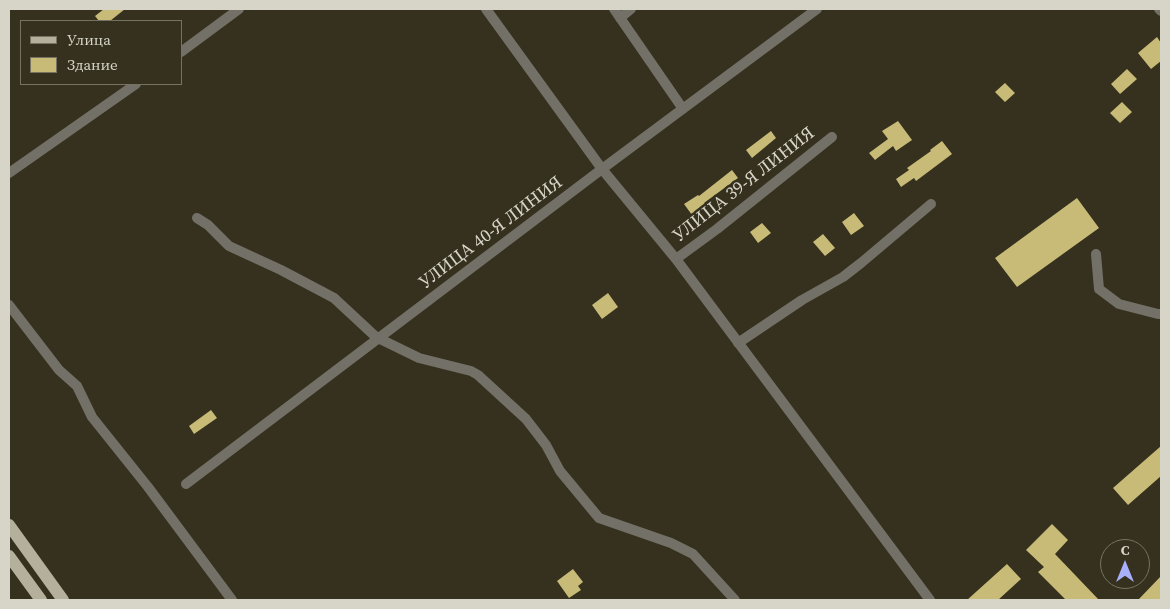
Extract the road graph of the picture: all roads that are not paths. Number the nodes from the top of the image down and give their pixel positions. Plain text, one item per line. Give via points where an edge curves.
1 (238, 9) edge
2 (486, 9) edge
3 (614, 9) edge
4 (632, 9) edge
5 (817, 9) edge
6 (620, 18) junction
7 (182, 51) edge
8 (135, 85) edge
9 (683, 108) junction
10 (832, 137) dead end
11 (602, 169) junction
12 (9, 173) edge
13 (930, 204) dead end
14 (197, 218) dead end
15 (1096, 254) dead end
16 (676, 259) junction
17 (9, 305) edge
18 (1161, 314) edge
19 (378, 338) junction
20 (738, 343) junction
21 (186, 484) dead end
22 (9, 525) edge
23 (9, 556) edge
24 (41, 600) edge
25 (63, 600) edge
26 (232, 600) edge
27 (735, 600) edge
28 (930, 600) edge

1 - 7 street
2 - 11 street
3 - 6 street
4 - 6 street
5 - 9 street, УЛИЦА 40-Я ЛИНИЯ
6 - 9 street
8 - 12 street
9 - 11 street, УЛИЦА 40-Я ЛИНИЯ
10 - 16 street, УЛИЦА 39-Я ЛИНИЯ
11 - 16 street
11 - 19 street, УЛИЦА 40-Я ЛИНИЯ
13 - 20 street via 843,277
14 - 19 street via 229,246 334,298
15 - 18 street via 1099,289 1119,304
16 - 20 street
17 - 26 street via 59,370 77,386 92,417
19 - 21 street, УЛИЦА 40-Я ЛИНИЯ
19 - 27 street via 419,358 478,375 526,419 560,470 599,518 671,543 692,554
20 - 28 street
22 - 25 main road
23 - 24 main road

